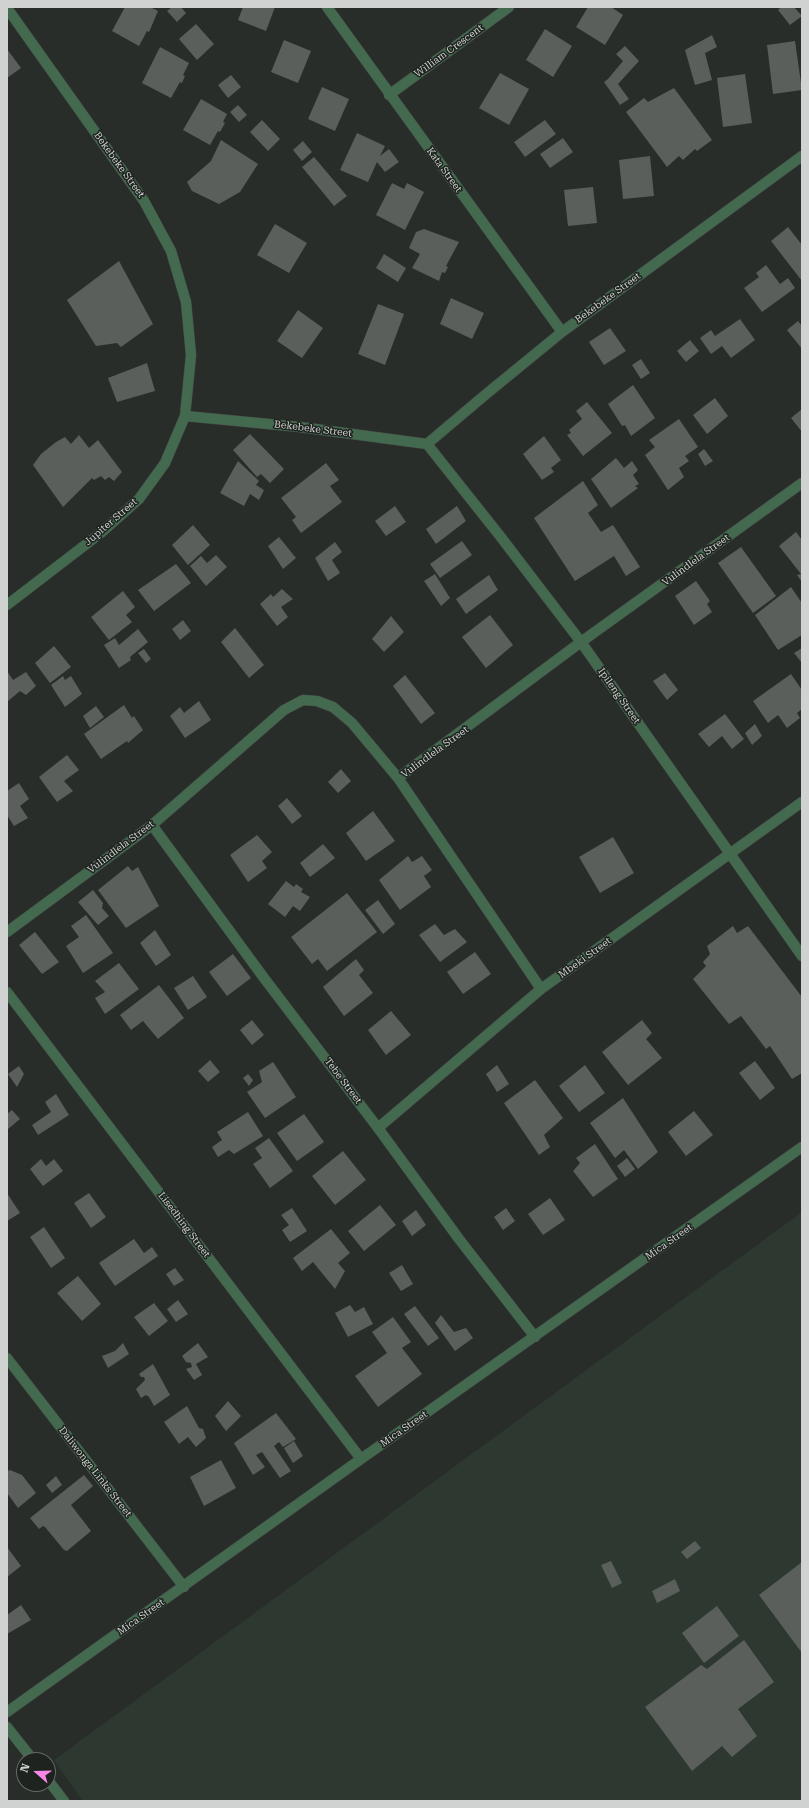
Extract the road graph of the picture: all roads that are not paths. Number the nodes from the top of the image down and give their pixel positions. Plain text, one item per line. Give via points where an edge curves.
1 (327, 7) edge
2 (509, 7) edge
3 (7, 8) edge
4 (389, 95) junction
5 (802, 156) edge
6 (562, 332) junction
7 (185, 416) junction
8 (428, 444) junction
9 (802, 483) edge
10 (7, 605) edge
11 (581, 642) junction
12 (398, 778) junction
13 (802, 802) edge
14 (152, 825) junction
15 (730, 853) junction
16 (7, 932) edge
17 (802, 956) edge
18 (541, 989) junction
19 (7, 992) edge
20 (378, 1128) junction
21 (802, 1147) edge
22 (535, 1337) junction
23 (7, 1358) edge
24 (361, 1458) junction
25 (184, 1587) junction
26 (7, 1712) edge
27 (7, 1727) edge
28 (26, 1752) edge
29 (56, 1790) edge
30 (64, 1801) edge

1 - 4 street, Kata Street
2 - 4 street, William Crescent
3 - 7 street, Bekebeke Street via 144,200 171,251 186,302 191,355
4 - 6 street, Kata Street
5 - 6 street, Bekebeke Street
6 - 8 street, Bekebeke Street
7 - 8 street, Bekebeke Street via 300,427
7 - 10 street, Jupiter Street via 165,463 139,499 102,532
8 - 11 street, Ipileng Street
9 - 11 street, Vulindlela Street
11 - 12 street, Vulindlela Street
11 - 15 street, Ipileng Street
12 - 14 street, Vulindlela Street via 352,722 333,707 317,701 303,700 284,710
12 - 18 street
13 - 15 street, Mbeki Street
14 - 16 street, Vulindlela Street
14 - 20 street, Tebe Street
15 - 17 street, Ipileng Street
15 - 18 street, Mbeki Street
18 - 20 street, Mbeki Street
19 - 24 street, Lisedhing Street
20 - 22 street, Tebe Street
21 - 22 street, Mica Street
22 - 24 street, Mica Street
23 - 25 street, Daliwonga Links Street
24 - 25 street, Mica Street
25 - 26 street, Mica Street
27 - 28 street
29 - 30 street

